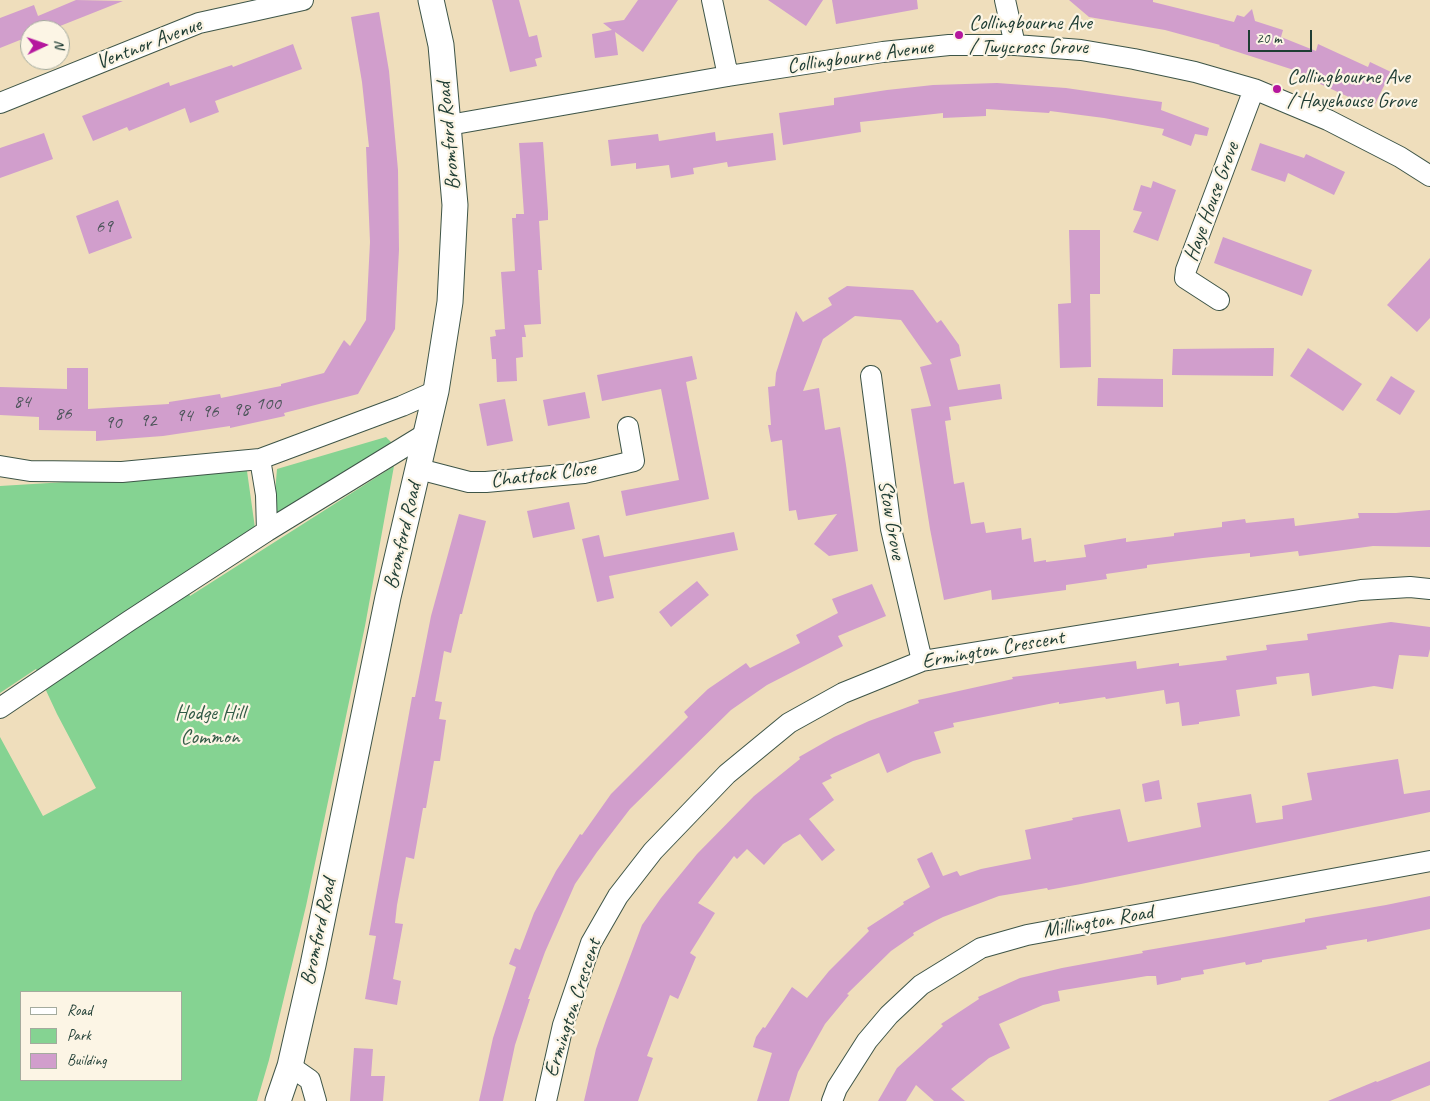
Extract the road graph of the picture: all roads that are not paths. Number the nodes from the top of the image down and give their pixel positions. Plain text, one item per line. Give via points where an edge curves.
1 (303, 0) edge
2 (431, 0) edge
3 (712, 0) edge
4 (1005, 0) edge
5 (1015, 45) junction
6 (728, 76) junction
7 (1254, 89) junction
8 (0, 104) edge
9 (450, 125) junction
10 (1430, 176) edge
11 (1219, 300) dead end
12 (871, 376) dead end
13 (436, 391) junction
14 (628, 427) dead end
15 (427, 433) junction
16 (260, 459) junction
17 (0, 466) edge
18 (418, 469) junction
19 (267, 531) junction
20 (1430, 588) edge
21 (922, 661) junction
22 (0, 708) edge
23 (1430, 860) edge
24 (290, 1066) junction
25 (278, 1101) edge
26 (316, 1101) edge
27 (546, 1101) edge
28 (832, 1101) edge

1 - 8 street, Ventnor Avenue via 199,22
2 - 9 street, Bromford Road via 441,45
3 - 6 street
4 - 5 street
5 - 6 street, Collingbourne Avenue via 949,45 883,52
5 - 7 street, Collingbourne Avenue via 1081,50 1134,59
6 - 9 street, Collingbourne Avenue
7 - 10 street, Collingbourne Avenue via 1328,120
7 - 11 street, Haye House Grove via 1185,278
9 - 13 street, Bromford Road via 455,205 450,302
12 - 21 street, Stow Grove via 890,529
13 - 15 street, Bromford Road
13 - 16 street
14 - 18 street, Chattock Close via 634,461 584,473 468,482
15 - 18 street, Bromford Road
15 - 19 street
16 - 17 street via 122,472 30,471
16 - 19 street
18 - 24 street, Bromford Road
19 - 22 street
20 - 21 street, Ermington Crescent via 1361,590
21 - 27 street, Ermington Crescent via 843,692 788,723 727,774 653,851 618,896 591,943 563,1025
23 - 28 street, Millington Road via 1027,935 981,948 921,985 889,1015 867,1041
24 - 25 street, Bromford Road
24 - 26 street via 310,1080

